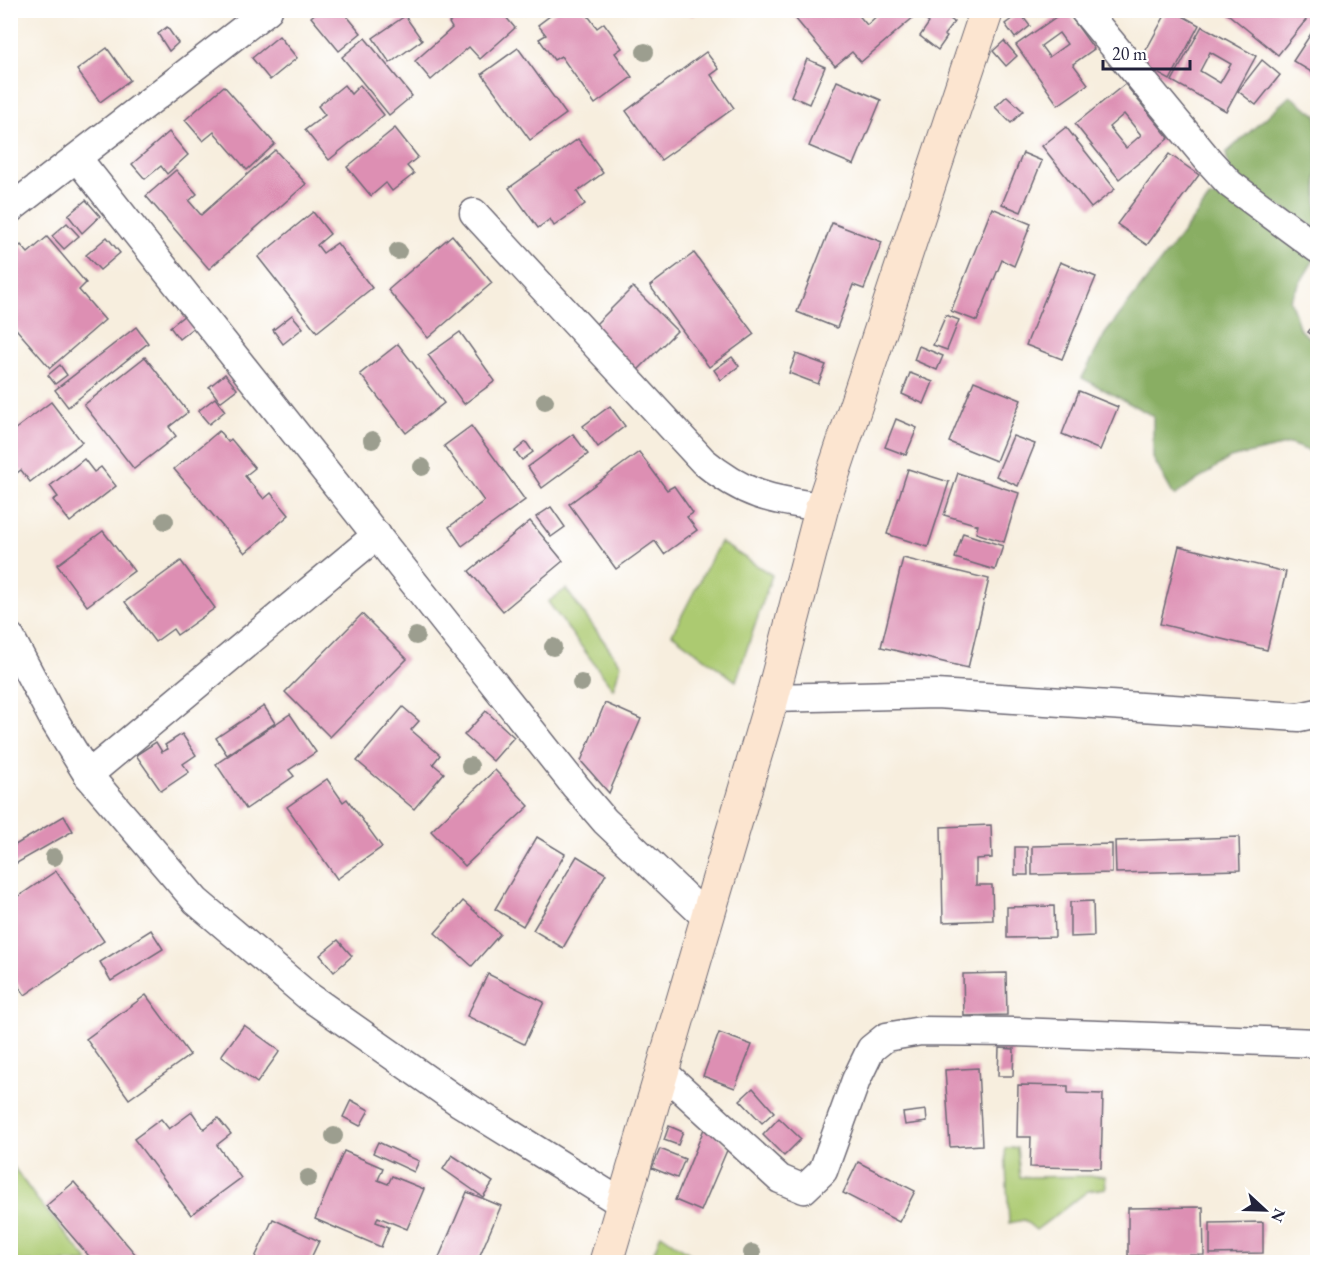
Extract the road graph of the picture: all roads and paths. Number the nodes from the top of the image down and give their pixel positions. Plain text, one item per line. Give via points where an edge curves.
1 (268, 10) edge
2 (987, 10) edge
3 (1084, 10) edge
4 (77, 158) junction
5 (10, 209) edge
6 (474, 213) dead end
7 (1317, 249) edge
8 (822, 507) junction
9 (377, 535) junction
10 (10, 637) edge
11 (772, 698) junction
12 (1317, 713) edge
13 (88, 775) junction
14 (706, 917) junction
15 (1317, 1043) edge
16 (662, 1071) junction
17 (623, 1204) junction
18 (606, 1263) edge

1 - 4 street
2 - 8 street
3 - 7 street via 1230,184
4 - 5 street
4 - 9 street
6 - 8 street via 703,461 754,493 773,500
8 - 11 street
9 - 13 street
9 - 14 street via 604,821
10 - 13 street
11 - 12 street via 936,694 1299,717
11 - 14 street
13 - 17 street via 196,901 308,996 459,1102
14 - 16 street
15 - 16 street via 1015,1032 921,1031 886,1037 871,1049 856,1080 824,1171 804,1189 780,1179
16 - 17 street
17 - 18 street

